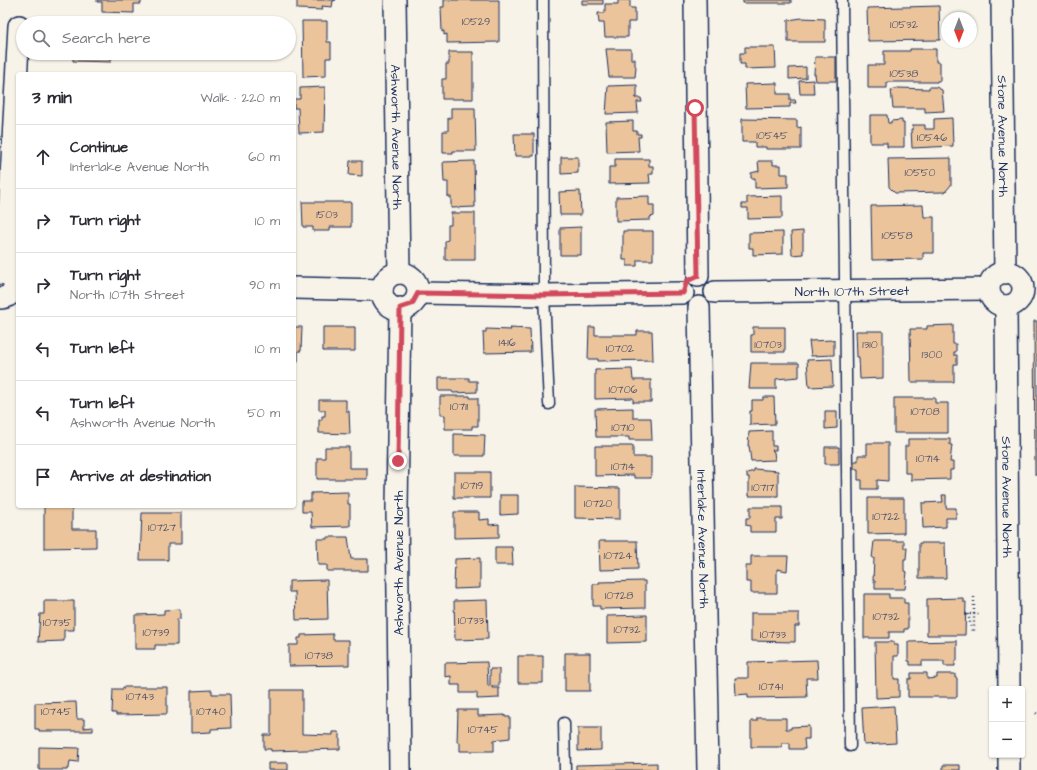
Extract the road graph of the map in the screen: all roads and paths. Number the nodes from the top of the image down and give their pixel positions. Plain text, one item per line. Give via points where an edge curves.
1 (395, 0) edge
2 (543, 0) edge
3 (695, 0) edge
4 (842, 0) edge
5 (1002, 0) edge
6 (18, 60) edge
7 (17, 72) edge
8 (16, 96) edge
9 (399, 273) junction
10 (1006, 273) junction
11 (698, 276) junction
12 (8, 283) edge
13 (296, 288) edge
14 (989, 289) junction
15 (382, 290) junction
16 (1030, 291) edge
17 (715, 292) junction
18 (844, 292) junction
19 (418, 293) junction
20 (683, 293) junction
21 (544, 295) junction
22 (1006, 306) junction
23 (400, 308) junction
24 (699, 308) junction
25 (549, 404) dead end
26 (974, 596) dead end
27 (974, 614) junction
28 (981, 614) dead end
29 (1009, 686) edge
30 (564, 723) dead end
31 (850, 746) dead end
32 (1009, 758) edge
33 (400, 770) edge
34 (565, 770) edge
35 (708, 770) edge
36 (1009, 770) edge

1 - 9 street, Ashworth Avenue North
2 - 21 lane
3 - 11 street
4 - 18 lane
5 - 10 street, Stone Avenue North
6 - 7 street
8 - 12 street
9 - 15 street via 388,278
9 - 19 street via 411,277 418,287
10 - 14 street via 996,275
10 - 16 street via 1016,276
11 - 17 street via 712,282
11 - 20 street via 687,281
13 - 15 street
14 - 18 street, North 107th Street
14 - 22 street via 993,300
15 - 23 street via 387,303
16 - 22 street
17 - 18 street, North 107th Street
17 - 24 street via 711,302
18 - 31 lane
19 - 21 street
19 - 23 street via 412,304
20 - 21 street
20 - 24 street via 688,304
21 - 25 lane
22 - 29 street, Stone Avenue North
23 - 33 street, Ashworth Avenue North via 397,508
24 - 35 street, Interlake Avenue North
26 - 27 path
27 - 27 path via 967,614 972,631 974,631
27 - 28 path
30 - 34 lane
32 - 36 street

